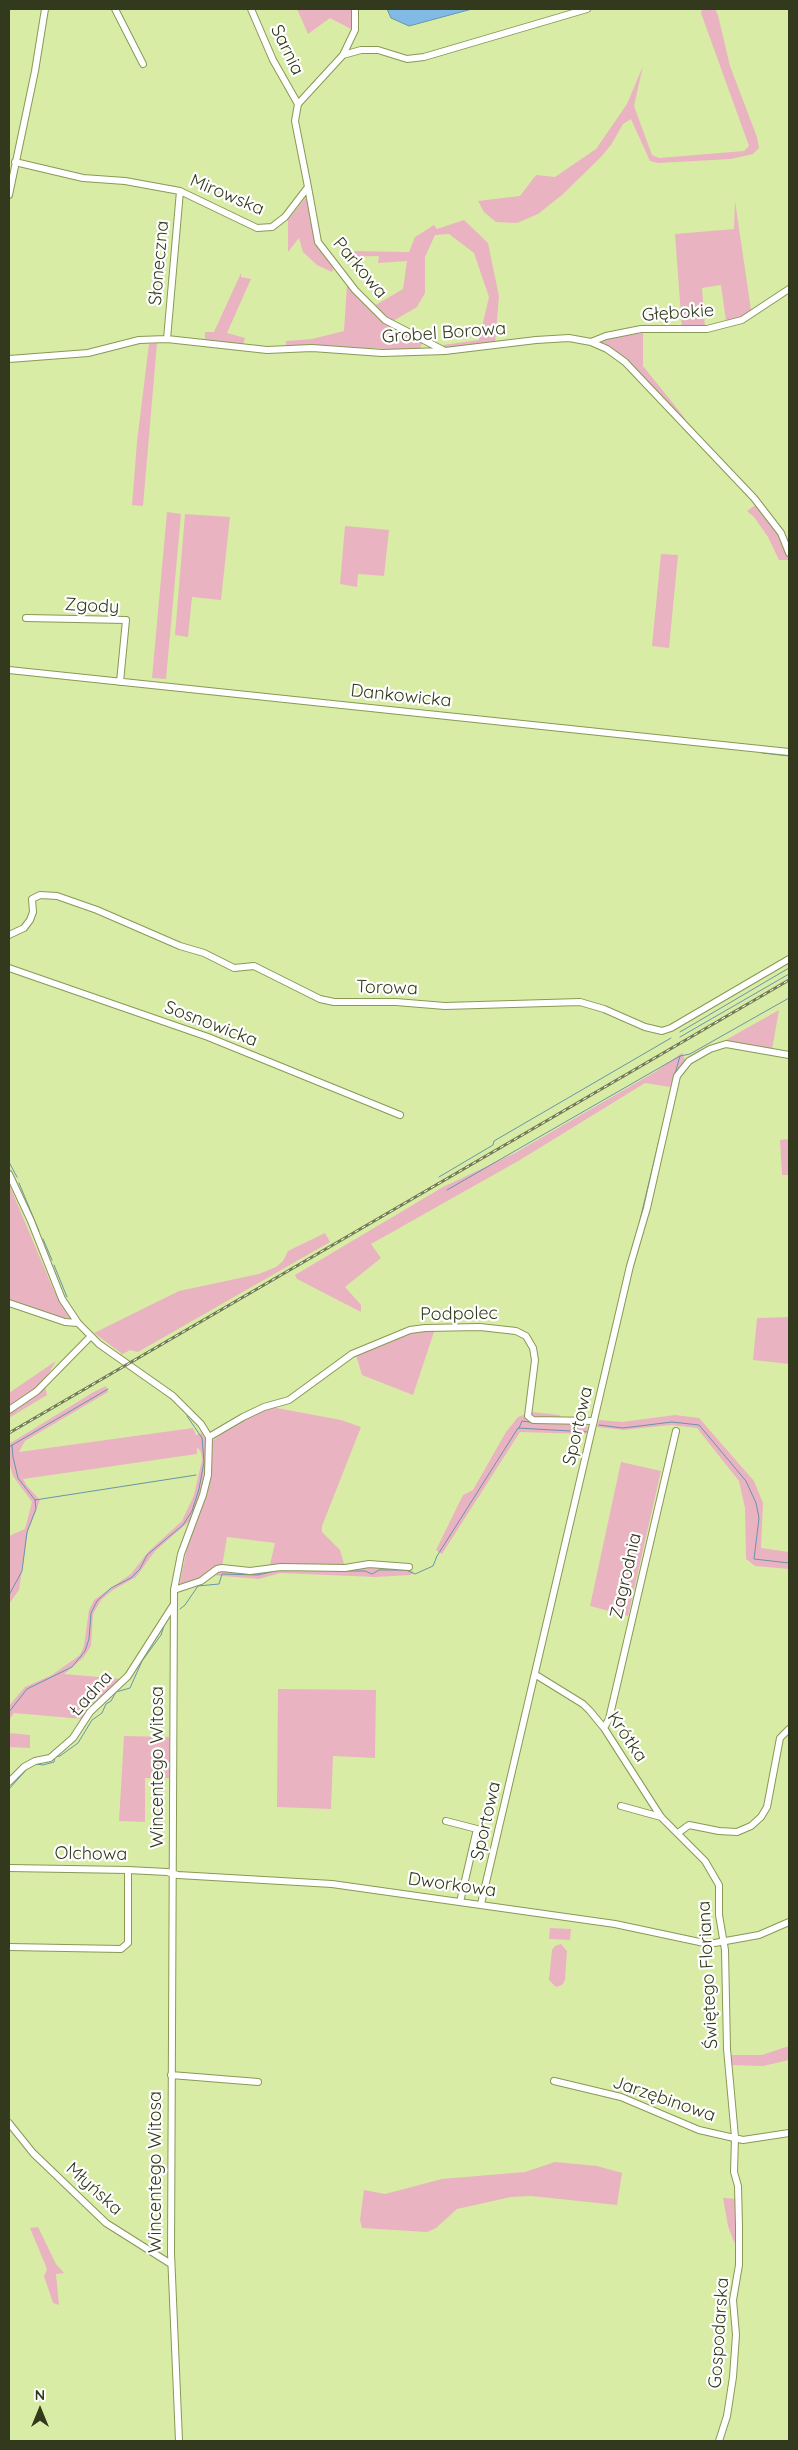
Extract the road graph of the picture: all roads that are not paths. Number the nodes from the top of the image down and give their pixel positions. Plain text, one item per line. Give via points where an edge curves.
1 (45, 9) edge
2 (115, 9) edge
3 (251, 9) edge
4 (356, 9) edge
5 (587, 9) edge
6 (343, 55) junction
7 (144, 64) dead end
8 (298, 104) junction
9 (15, 162) junction
10 (308, 187) junction
11 (180, 190) junction
12 (9, 195) edge
13 (789, 289) edge
14 (167, 339) junction
15 (425, 341) junction
16 (591, 342) junction
17 (445, 351) junction
18 (422, 352) junction
19 (9, 359) edge
20 (789, 553) edge
21 (26, 618) dead end
22 (9, 670) edge
23 (120, 682) junction
24 (789, 752) edge
25 (9, 935) edge
26 (789, 959) edge
27 (9, 968) edge
28 (789, 1055) edge
29 (400, 1115) dead end
30 (9, 1174) edge
31 (9, 1304) edge
32 (78, 1322) junction
33 (90, 1337) junction
34 (9, 1410) edge
35 (594, 1421) junction
36 (676, 1431) dead end
37 (208, 1437) junction
38 (409, 1567) dead end
39 (174, 1590) junction
40 (174, 1602) junction
41 (536, 1675) junction
42 (604, 1728) junction
43 (789, 1729) edge
44 (9, 1782) edge
45 (621, 1806) dead end
46 (661, 1817) junction
47 (446, 1821) dead end
48 (678, 1833) junction
49 (9, 1868) edge
50 (128, 1870) junction
51 (172, 1874) junction
52 (460, 1902) junction
53 (481, 1904) junction
54 (789, 1922) edge
55 (724, 1942) junction
56 (9, 1947) edge
57 (171, 2074) junction
58 (258, 2082) dead end
59 (554, 2082) dead end
60 (9, 2123) edge
61 (789, 2133) edge
62 (735, 2137) junction
63 (739, 2226) joint
64 (171, 2264) junction
65 (178, 2441) edge
66 (719, 2441) edge

1 - 9 street
2 - 7 street
3 - 8 street, Sarnia via 273,60
4 - 6 street via 355,30
5 - 6 street via 424,56 407,59 378,50
6 - 8 street
8 - 10 street via 295,121
9 - 11 street, Mirowska via 83,178
9 - 12 street
10 - 11 street, Mirowska via 285,217 272,227 257,228
10 - 15 street, Parkowa via 318,242 355,290 386,320
11 - 14 street, Słoneczna
13 - 16 street, Głębokie via 742,320 707,329 641,329
14 - 18 street, Grobel Borowa via 267,350 312,348
14 - 19 street, Grobel Borowa via 138,340 88,353
15 - 17 street, Parkowa
15 - 18 street
16 - 17 street, Grobel Borowa via 569,338 536,340
16 - 20 street, Grobel Borowa via 607,348 625,362 740,483 781,532
17 - 18 street, Grobel Borowa
21 - 23 street, Zgody via 126,620
22 - 23 street, Dankowicka
23 - 24 street, Dankowicka
25 - 26 street, Torowa via 24,928 30,920 32,899 40,895 57,896 204,953 234,968 254,966 320,999 445,1006 580,1002 604,1008 646,1028 662,1031
27 - 29 street, Sosnowicka via 208,1037
28 - 35 street, Sportowa via 726,1044 689,1061 677,1076
30 - 32 street via 62,1299
31 - 32 street via 65,1322
32 - 33 street
33 - 34 street via 37,1391
33 - 37 street via 173,1396 201,1424
35 - 37 street, Podpolec via 533,1420 528,1416 535,1360 526,1336 516,1331 480,1326 425,1328 410,1330 352,1354 289,1400 243,1416
35 - 41 street, Sportowa
36 - 42 street, Zagrodnia via 609,1719
37 - 39 street, Wincentego Witosa via 208,1475 181,1554
38 - 39 street via 369,1564 345,1568 281,1567 250,1571 222,1568 201,1581
39 - 40 street, Wincentego Witosa
40 - 44 street, Ładna via 128,1676 90,1712 73,1738 50,1758 24,1767
40 - 51 street, Wincentego Witosa
41 - 42 street, Krótka via 583,1704
41 - 53 street, Sportowa
42 - 46 street, Krótka
43 - 48 street via 780,1738 767,1808 761,1817 737,1832 689,1825
45 - 46 street
46 - 48 street, Krótka
47 - 52 street via 477,1829
48 - 55 street, Świętego Floriana via 705,1861 719,1885 719,1915
49 - 50 street, Olchowa
50 - 51 street, Olchowa
50 - 56 street via 128,1943 121,1949
51 - 52 street, Dworkowa via 332,1884
51 - 57 street, Wincentego Witosa
52 - 53 street, Dworkowa
53 - 55 street, Dworkowa via 615,1924 694,1942
54 - 55 street, Dworkowa via 758,1935
55 - 62 street, Świętego Floriana via 727,2049
57 - 58 street
57 - 64 street, Wincentego Witosa
59 - 62 street, Jarzębinowa via 621,2097 700,2130
60 - 64 street, Młyńska via 33,2153 106,2223
61 - 62 street, Jarzębinowa via 743,2140
62 - 63 street, Świętego Floriana via 734,2172 738,2186
63 - 66 street, Gospodarska via 739,2265 733,2300 736,2335 733,2377
64 - 65 street, Wincentego Witosa

